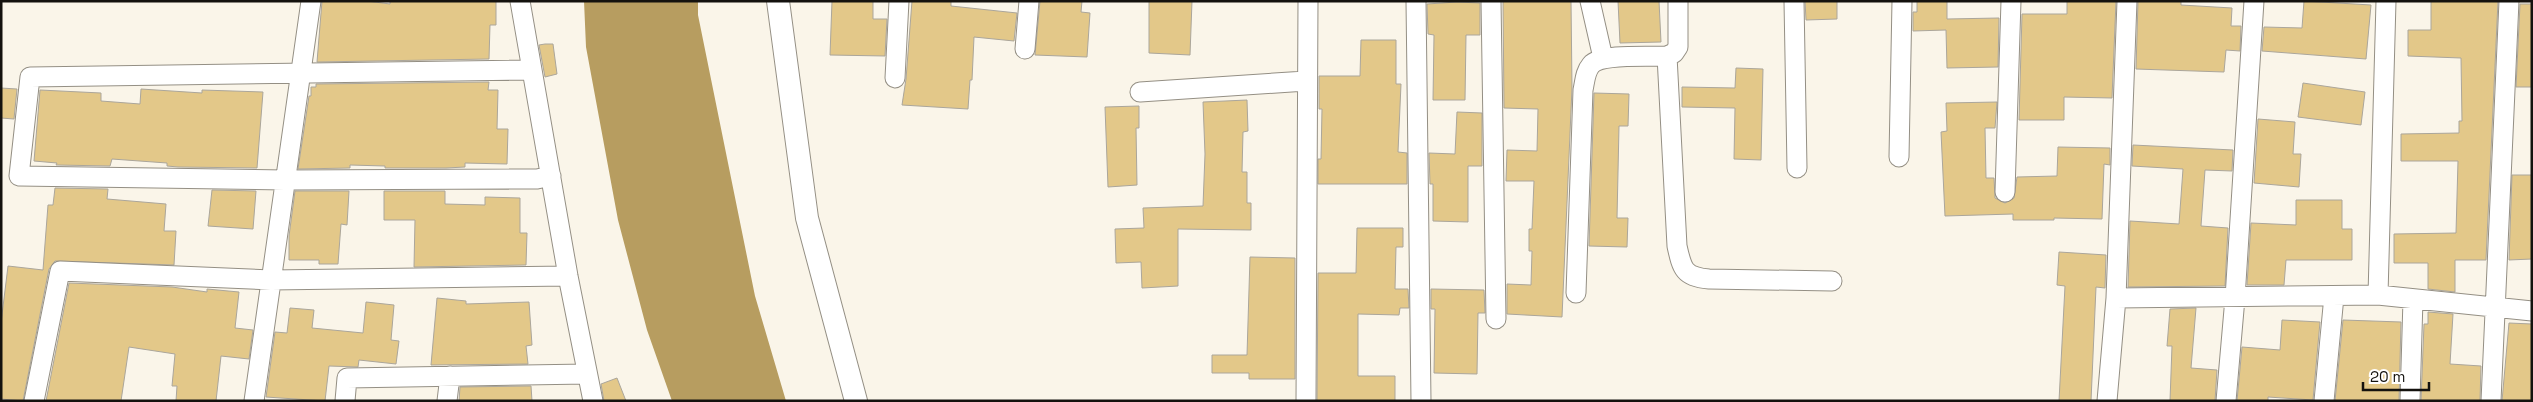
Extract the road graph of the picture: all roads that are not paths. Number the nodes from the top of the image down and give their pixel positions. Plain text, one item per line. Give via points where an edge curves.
1 (311, 1) edge
2 (520, 1) edge
3 (778, 1) edge
4 (900, 1) edge
5 (1029, 1) edge
6 (1308, 1) edge
7 (1416, 1) edge
8 (1491, 1) edge
9 (1590, 1) edge
10 (1678, 1) edge
11 (1794, 1) edge
12 (1902, 1) edge
13 (2011, 1) edge
14 (2127, 1) edge
15 (2254, 1) edge
16 (2386, 1) edge
17 (2509, 1) edge
18 (1025, 49) dead end
19 (1667, 56) junction
20 (1603, 58) junction
21 (531, 70) junction
22 (301, 74) junction
23 (895, 78) dead end
24 (1306, 81) junction
25 (1140, 92) dead end
26 (1899, 157) dead end
27 (1796, 168) dead end
28 (551, 176) junction
29 (286, 180) junction
30 (2006, 192) dead end
31 (568, 276) junction
32 (271, 280) junction
33 (1832, 281) dead end
34 (1576, 293) dead end
35 (2378, 295) junction
36 (2334, 296) junction
37 (2116, 298) junction
38 (2236, 298) junction
39 (2413, 299) junction
40 (2495, 307) junction
41 (2532, 311) edge
42 (1496, 319) dead end
43 (587, 374) junction
44 (450, 376) junction
45 (34, 401) edge
46 (254, 401) edge
47 (345, 401) edge
48 (447, 401) edge
49 (593, 401) edge
50 (856, 401) edge
51 (1306, 401) edge
52 (1421, 401) edge
53 (2107, 401) edge
54 (2226, 401) edge
55 (2324, 401) edge
56 (2410, 401) edge
57 (2491, 401) edge

1 - 22 street
2 - 21 street
3 - 50 street via 807,218
4 - 23 street
5 - 18 street
6 - 24 street
7 - 52 street
8 - 42 street
9 - 20 street
10 - 19 street via 1678,46
11 - 27 street
12 - 26 street
13 - 30 street
14 - 37 street
15 - 38 street
16 - 35 street
17 - 40 street
19 - 20 street
19 - 33 street via 1678,246 1686,272 1702,278
20 - 34 street via 1592,63 1586,73 1583,90
21 - 22 street
21 - 28 street
22 - 29 street
22 - 29 street via 30,77 19,176
24 - 25 street
24 - 51 street
28 - 29 street via 537,179
28 - 31 street
29 - 32 street
31 - 32 street
31 - 43 street
32 - 45 street via 60,271
32 - 46 street
35 - 36 street
35 - 39 street
36 - 38 street
36 - 55 street
37 - 38 street
37 - 53 street
38 - 54 street
39 - 40 street
39 - 56 street
40 - 41 street
40 - 57 street
43 - 44 street
43 - 49 street
44 - 47 street via 347,378
44 - 48 street

